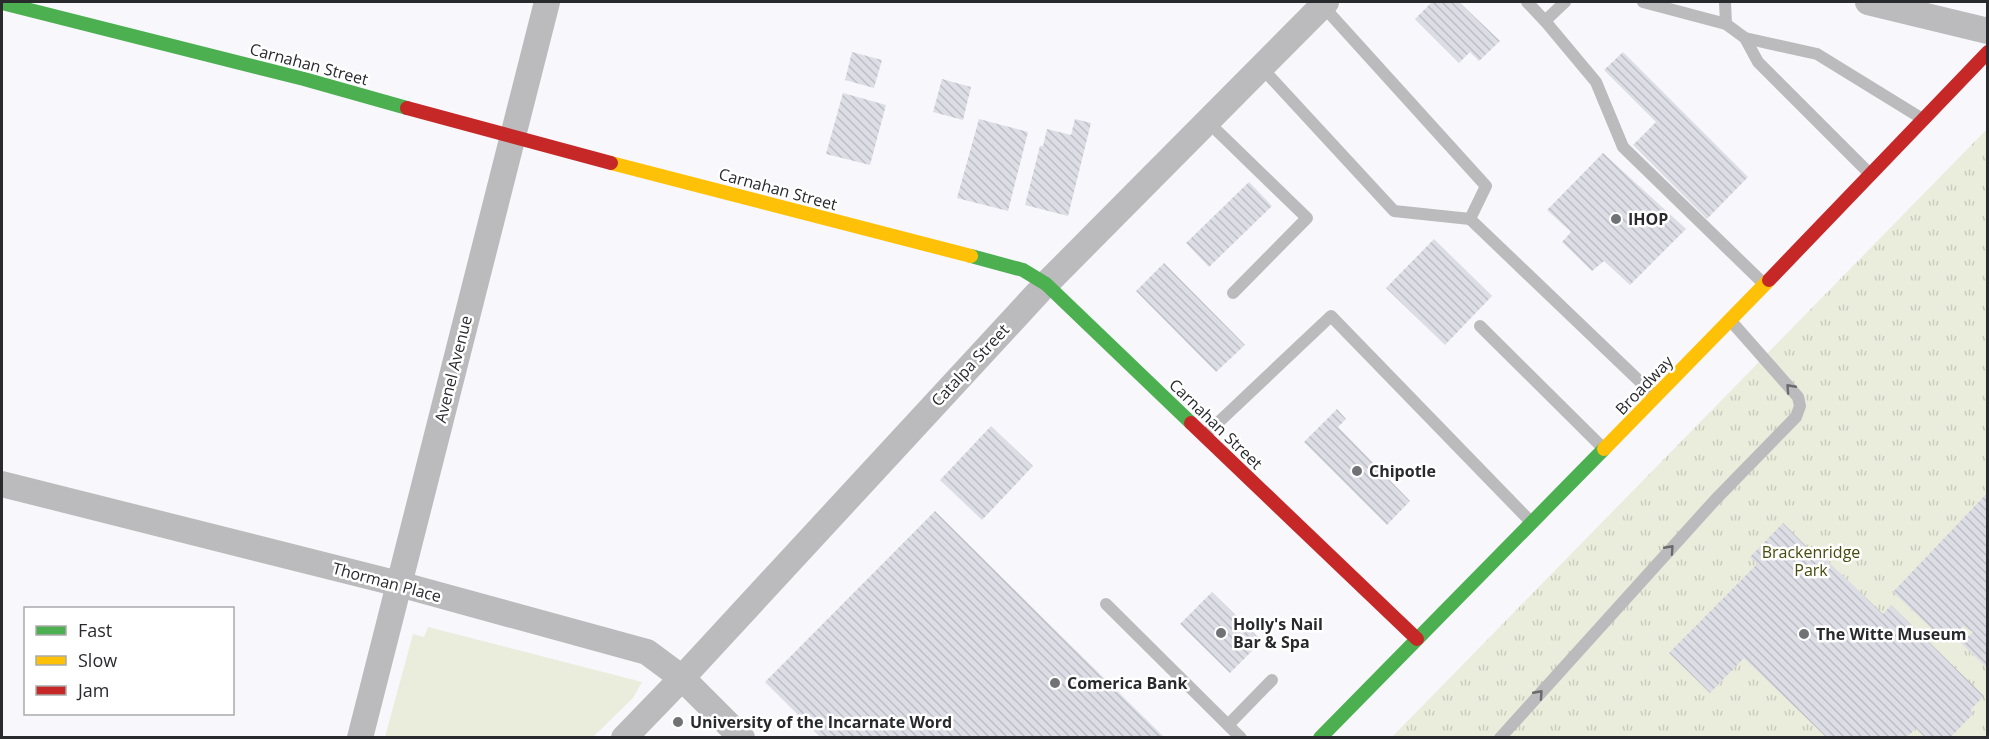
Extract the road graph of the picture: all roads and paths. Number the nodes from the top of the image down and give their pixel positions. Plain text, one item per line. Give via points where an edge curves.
1 (547, 2) edge
2 (1527, 2) edge
3 (1565, 2) edge
4 (1643, 2) edge
5 (1725, 2) edge
6 (1868, 2) edge
7 (2, 3) edge
8 (1324, 3) edge
9 (1545, 21) junction
10 (1726, 24) junction
11 (1988, 31) edge
12 (1745, 38) junction
13 (1988, 52) edge
14 (1261, 67) junction
15 (1922, 119) junction
16 (1207, 121) junction
17 (513, 137) junction
18 (1870, 174) junction
19 (1470, 219) junction
20 (1046, 284) junction
21 (1764, 284) junction
22 (1233, 293) dead end
23 (1730, 320) junction
24 (1480, 326) dead end
25 (1656, 397) junction
26 (1204, 436) junction
27 (1604, 449) junction
28 (2, 484) edge
29 (1532, 523) junction
30 (399, 584) junction
31 (1106, 604) dead end
32 (1417, 639) junction
33 (682, 678) junction
34 (1272, 680) dead end
35 (1228, 725) junction
36 (731, 731) edge
37 (360, 738) edge
38 (624, 738) edge
39 (1241, 738) edge
40 (1320, 738) edge
41 (1500, 738) edge

1 - 17 street, Avenel Avenue
2 - 9 lane
3 - 9 lane
4 - 10 lane
5 - 10 lane
6 - 11 street
7 - 17 street, Carnahan Street via 304,79
8 - 14 street, Catalpa Street
8 - 19 lane via 1486,186
9 - 21 lane via 1596,82 1623,147
10 - 12 lane
12 - 15 lane via 1817,54
12 - 18 lane via 1758,62
13 - 15 street, Broadway
14 - 16 street, Catalpa Street
14 - 19 lane via 1394,212
15 - 18 street, Broadway
16 - 20 street, Catalpa Street
16 - 22 lane via 1307,219
17 - 20 street, Carnahan Street via 1023,270
17 - 30 street, Avenel Avenue
18 - 21 street, Broadway
19 - 25 lane
20 - 26 street, Carnahan Street
20 - 33 street, Catalpa Street
21 - 23 street, Broadway
23 - 25 street, Broadway
41 -> 23 lane via 1714,500 1796,417 1798,397
24 - 27 lane
25 - 27 street, Broadway
26 - 29 lane via 1331,316
26 - 32 street, Carnahan Street
27 - 29 street, Broadway
28 - 30 street, Thorman Place
29 - 32 street, Broadway
30 - 33 street, Thorman Place via 647,652
30 - 37 street, Avenel Avenue
31 - 35 lane
32 - 40 street, Broadway
33 - 36 street, Thorman Place
33 - 38 street, Catalpa Street
34 - 35 lane
35 - 39 lane

